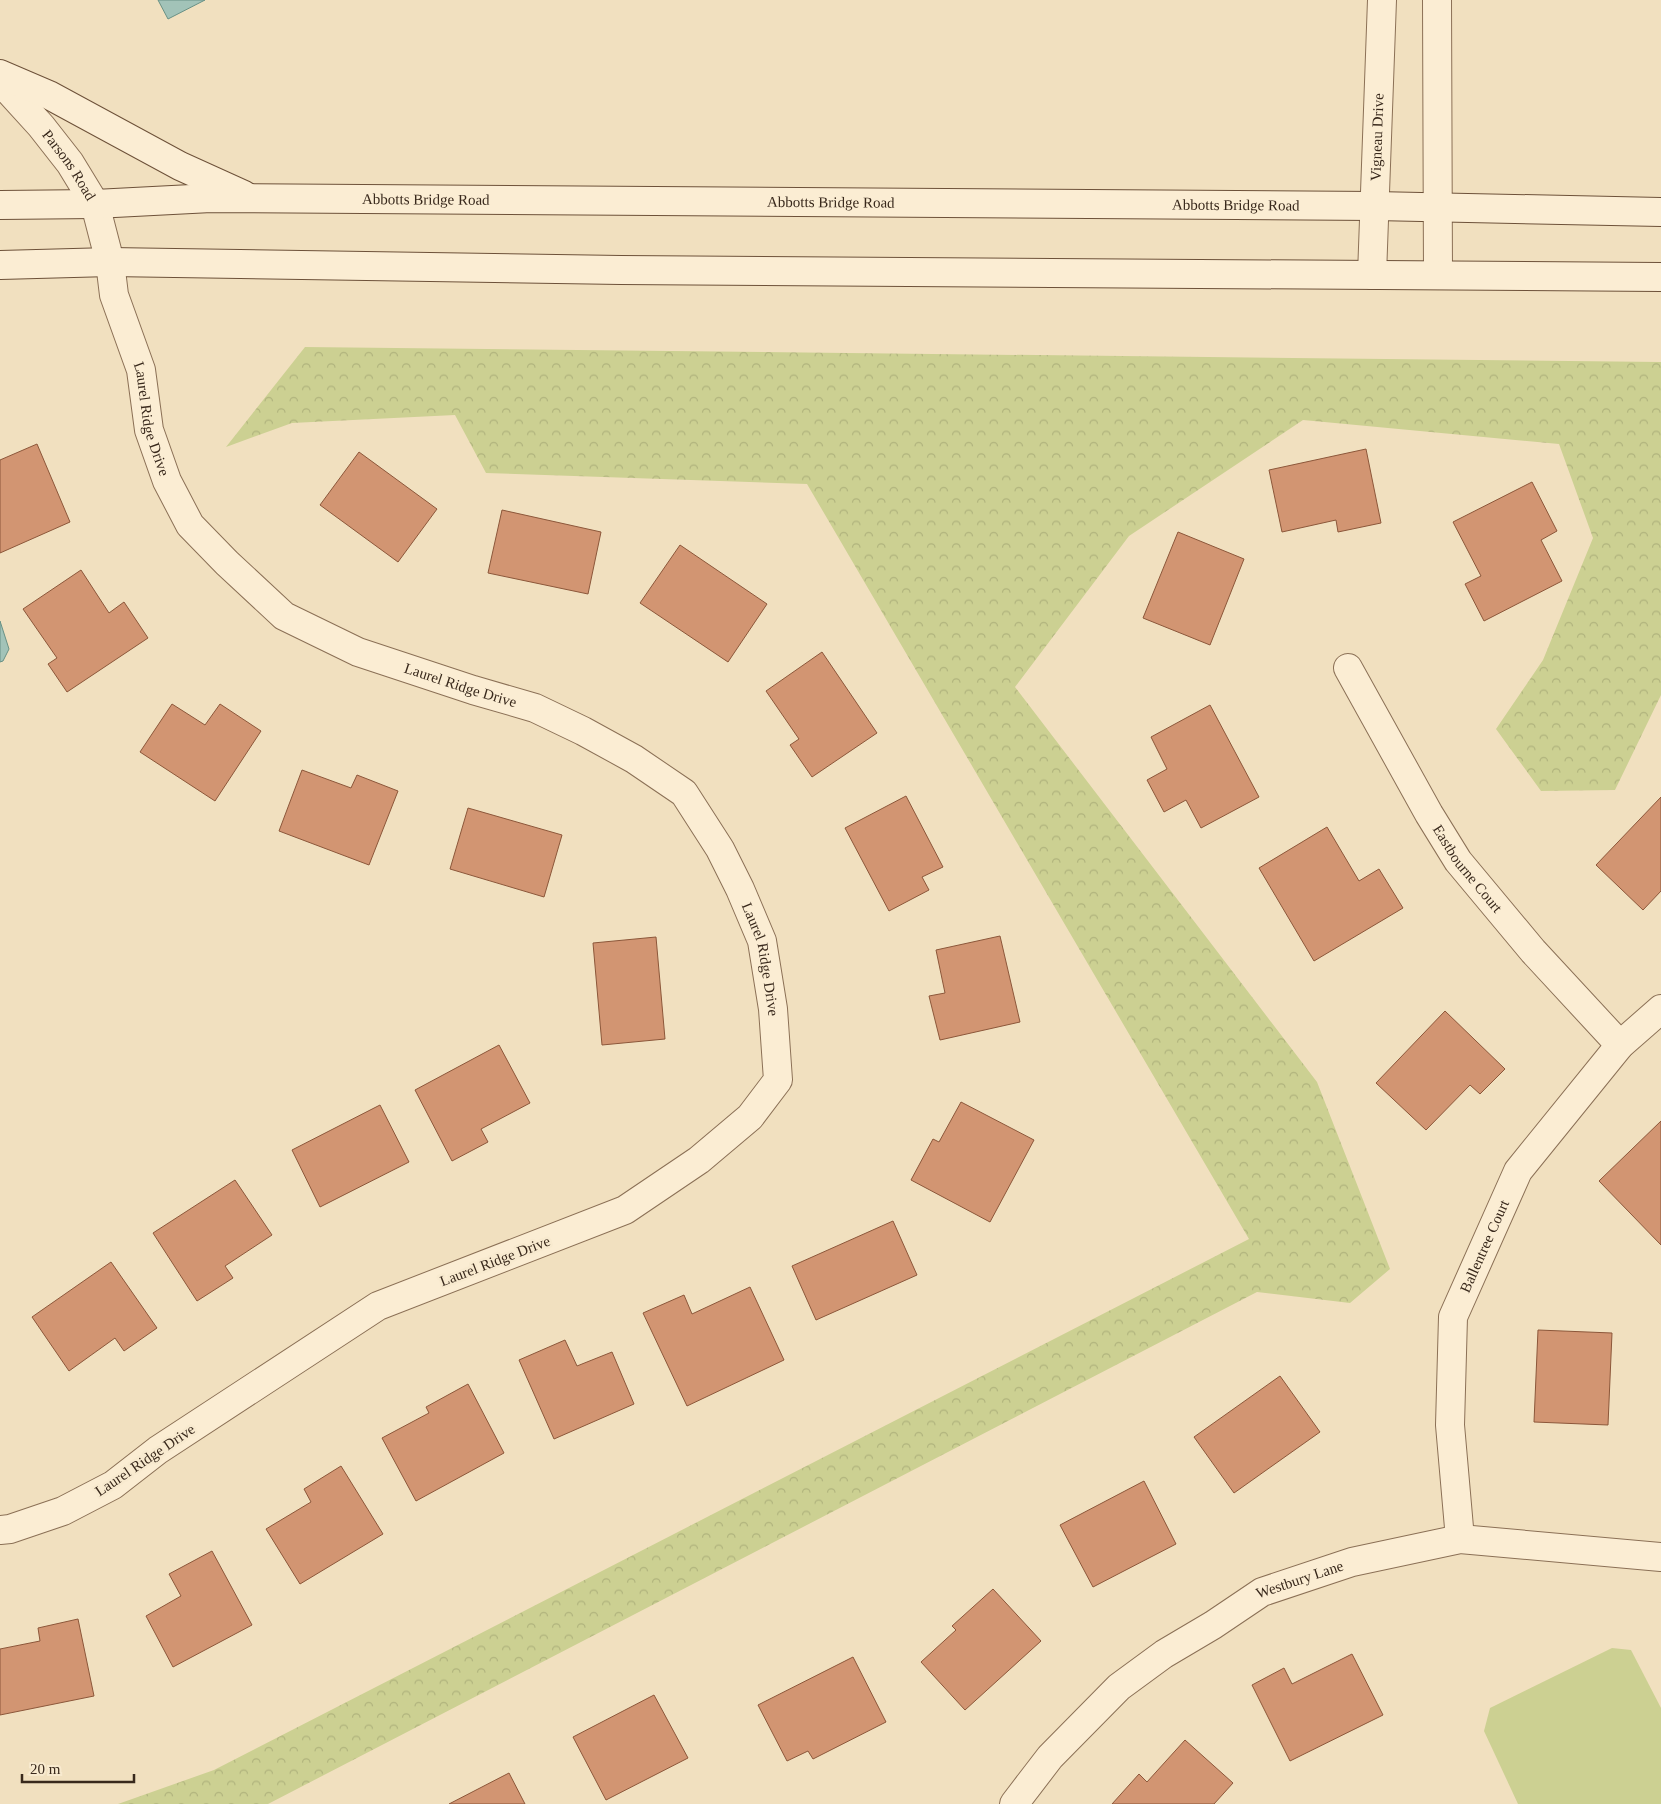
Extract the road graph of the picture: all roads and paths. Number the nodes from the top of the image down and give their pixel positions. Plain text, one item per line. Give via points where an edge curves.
1 (1382, 0) edge
2 (1437, 0) edge
3 (0, 74) edge
4 (0, 81) edge
5 (252, 199) junction
6 (95, 204) junction
7 (0, 205) edge
8 (1374, 206) junction
9 (1439, 208) junction
10 (1661, 212) edge
11 (110, 262) junction
12 (0, 265) edge
13 (1438, 274) junction
14 (1372, 275) junction
15 (1661, 277) edge
16 (1348, 668) dead end
17 (1661, 1009) edge
18 (1620, 1045) junction
19 (0, 1530) edge
20 (1460, 1538) junction
21 (1661, 1557) edge
22 (1014, 1804) edge

1 - 8 street, Vigneau Drive
2 - 9 street
3 - 5 street via 49,95 180,166
4 - 6 street, Parsons Road via 70,163
5 - 6 street, Abbotts Bridge Road
5 - 8 street, Abbotts Bridge Road
6 - 7 street, Abbotts Bridge Road
6 - 11 street, Parsons Road
8 - 9 street, Abbotts Bridge Road
8 - 14 street, Vigneau Drive
9 - 10 street, Abbotts Bridge Road
9 - 13 street
11 - 12 street
11 - 14 street via 631,270
11 - 19 street, Laurel Ridge Drive via 114,295 141,370 149,430 167,481 190,525 284,616 358,652 535,708 634,759 684,794 720,849 762,941 773,1009 778,1080 750,1118 700,1160 625,1210 378,1306 158,1450 113,1485 63,1511
13 - 14 street
13 - 15 street
16 - 18 street, Eastbourne Court via 1458,861 1533,950
17 - 18 street, Ballentree Court
18 - 20 street, Ballentree Court via 1518,1171 1453,1317 1450,1425
20 - 21 street, Westbury Lane
20 - 22 street, Westbury Lane via 1352,1562 1262,1592 1164,1654 1119,1687 1050,1757

